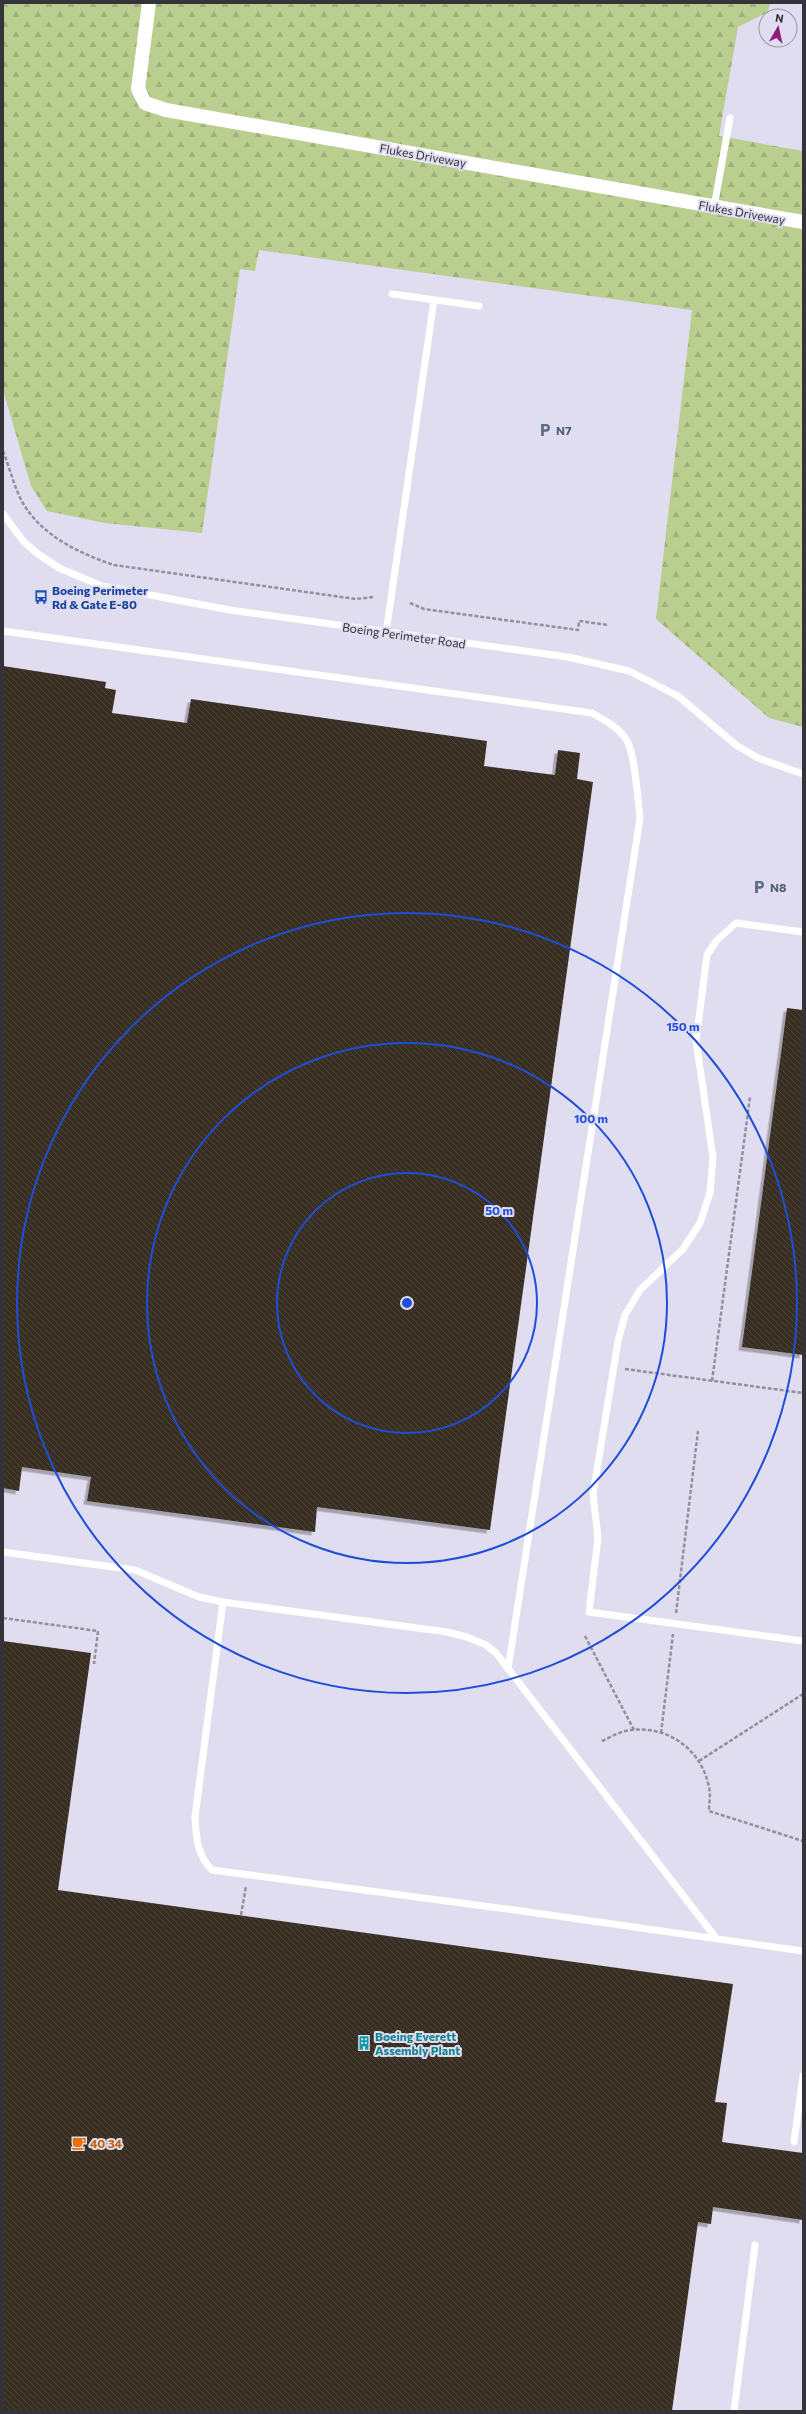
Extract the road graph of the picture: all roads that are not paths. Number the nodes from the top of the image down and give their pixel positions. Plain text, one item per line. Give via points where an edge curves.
1 (149, 3) edge
2 (730, 118) dead end
3 (714, 207) junction
4 (803, 222) edge
5 (392, 294) dead end
6 (434, 300) junction
7 (479, 306) dead end
8 (3, 514) edge
9 (3, 630) edge
10 (386, 633) junction
11 (803, 774) edge
12 (803, 932) edge
13 (3, 1552) edge
14 (223, 1602) junction
15 (803, 1640) edge
16 (508, 1669) junction
17 (716, 1938) junction
18 (803, 1951) edge
19 (803, 2076) edge
20 (794, 2142) dead end
21 (755, 2245) dead end
22 (734, 2411) edge

1 - 3 street, Flukes Driveway via 138,89 146,103 166,110
2 - 3 lane
3 - 4 street, Flukes Driveway
5 - 6 lane
6 - 7 lane
6 - 10 lane
8 - 10 lane, Boeing Perimeter Road via 24,542 38,554 58,568 102,586 230,610
9 - 16 lane via 592,713 612,725 627,740 635,773 640,818
10 - 11 lane, Boeing Perimeter Road via 568,656 630,671 678,696 736,745 758,758
12 - 15 lane via 736,923 716,940 707,956 696,1041 713,1157 710,1193 700,1223 683,1249 640,1290 625,1315 593,1494 598,1538 589,1612
13 - 14 lane via 135,1570 199,1597
14 - 16 lane via 447,1632 486,1645
14 - 17 lane via 195,1817 197,1846 205,1864 212,1870
16 - 17 lane
17 - 18 lane
19 - 20 lane
21 - 22 lane

